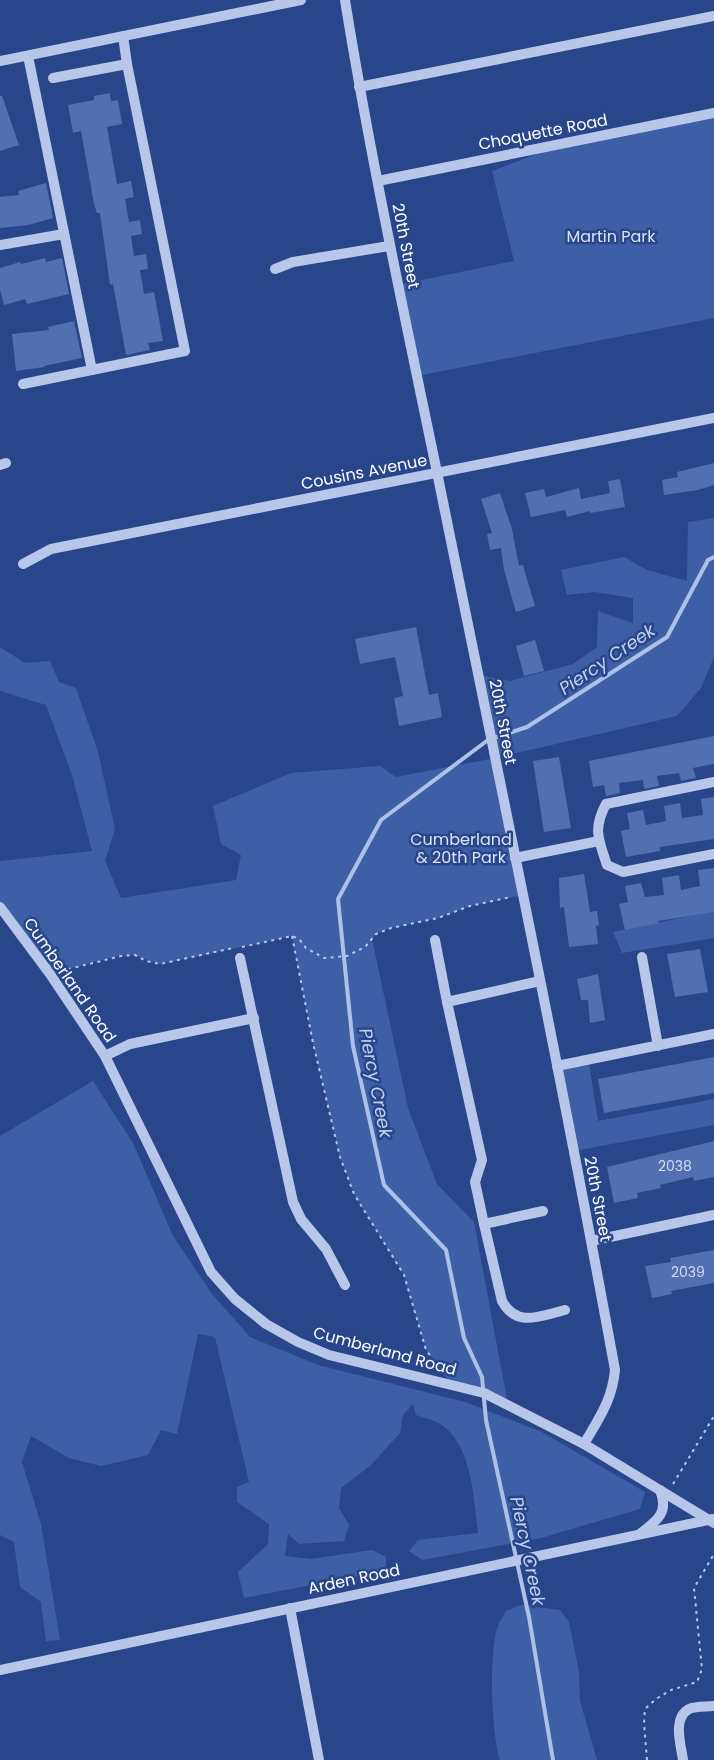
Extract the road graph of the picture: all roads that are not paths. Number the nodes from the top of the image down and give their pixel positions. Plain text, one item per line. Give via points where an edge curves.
1 (302, 0) edge
2 (345, 0) edge
3 (714, 15) edge
4 (123, 36) junction
5 (28, 56) junction
6 (0, 61) edge
7 (127, 64) junction
8 (53, 78) dead end
9 (359, 87) junction
10 (714, 113) edge
11 (378, 181) junction
12 (64, 234) junction
13 (0, 245) edge
14 (390, 246) junction
15 (275, 269) dead end
16 (92, 370) junction
17 (23, 384) dead end
18 (714, 418) edge
19 (437, 473) junction
20 (24, 564) dead end
21 (714, 782) edge
22 (599, 841) junction
23 (714, 854) edge
24 (515, 858) junction
25 (0, 907) edge
26 (435, 940) dead end
27 (642, 957) dead end
28 (240, 958) dead end
29 (540, 981) junction
30 (447, 1002) junction
31 (254, 1018) junction
32 (714, 1034) edge
33 (658, 1046) junction
34 (105, 1056) junction
35 (557, 1066) junction
36 (543, 1211) dead end
37 (714, 1215) edge
38 (484, 1224) junction
39 (591, 1240) junction
40 (345, 1285) dead end
41 (565, 1311) dead end
42 (584, 1444) junction
43 (664, 1492) junction
44 (712, 1520) edge
45 (639, 1535) junction
46 (290, 1608) junction
47 (0, 1670) edge
48 (714, 1706) edge
49 (319, 1760) edge
50 (683, 1760) edge

1 - 4 street
2 - 9 street, 20th Street
3 - 9 street
4 - 5 street
4 - 7 street
5 - 6 street
5 - 12 street
7 - 8 street
7 - 16 street via 185,351
9 - 11 street, 20th Street
10 - 11 street, Choquette Road
11 - 14 street, 20th Street
12 - 13 street
12 - 16 street
14 - 15 street via 293,262
14 - 19 street, 20th Street
16 - 17 street
18 - 19 street, Cousins Avenue
19 - 20 street, Cousins Avenue via 51,549
19 - 24 street, 20th Street
21 - 22 street via 606,804 598,819
22 - 23 street via 607,865 623,872
22 - 24 street
24 - 29 street, 20th Street
25 - 34 street, Cumberland Road
26 - 30 street
27 - 33 street
28 - 31 street
29 - 30 street
29 - 35 street, 20th Street
30 - 38 street via 482,1160 475,1182
31 - 34 street via 130,1044
31 - 40 street via 293,1202 301,1219 326,1249
32 - 33 street
33 - 35 street
34 - 42 street, Cumberland Road via 211,1272 235,1299 266,1324 298,1342 329,1354 484,1393
35 - 39 street, 20th Street
36 - 38 street
37 - 39 street
38 - 41 street via 507,1311 525,1318
39 - 42 street, 20th Street via 615,1370 607,1406
42 - 43 street, Cumberland Road
43 - 44 street, Cumberland Road
43 - 45 street via 662,1513
44 - 45 street, Arden Road
45 - 46 street, Arden Road
46 - 47 street, Arden Road
46 - 49 street
48 - 50 street via 691,1708 682,1715 679,1725

